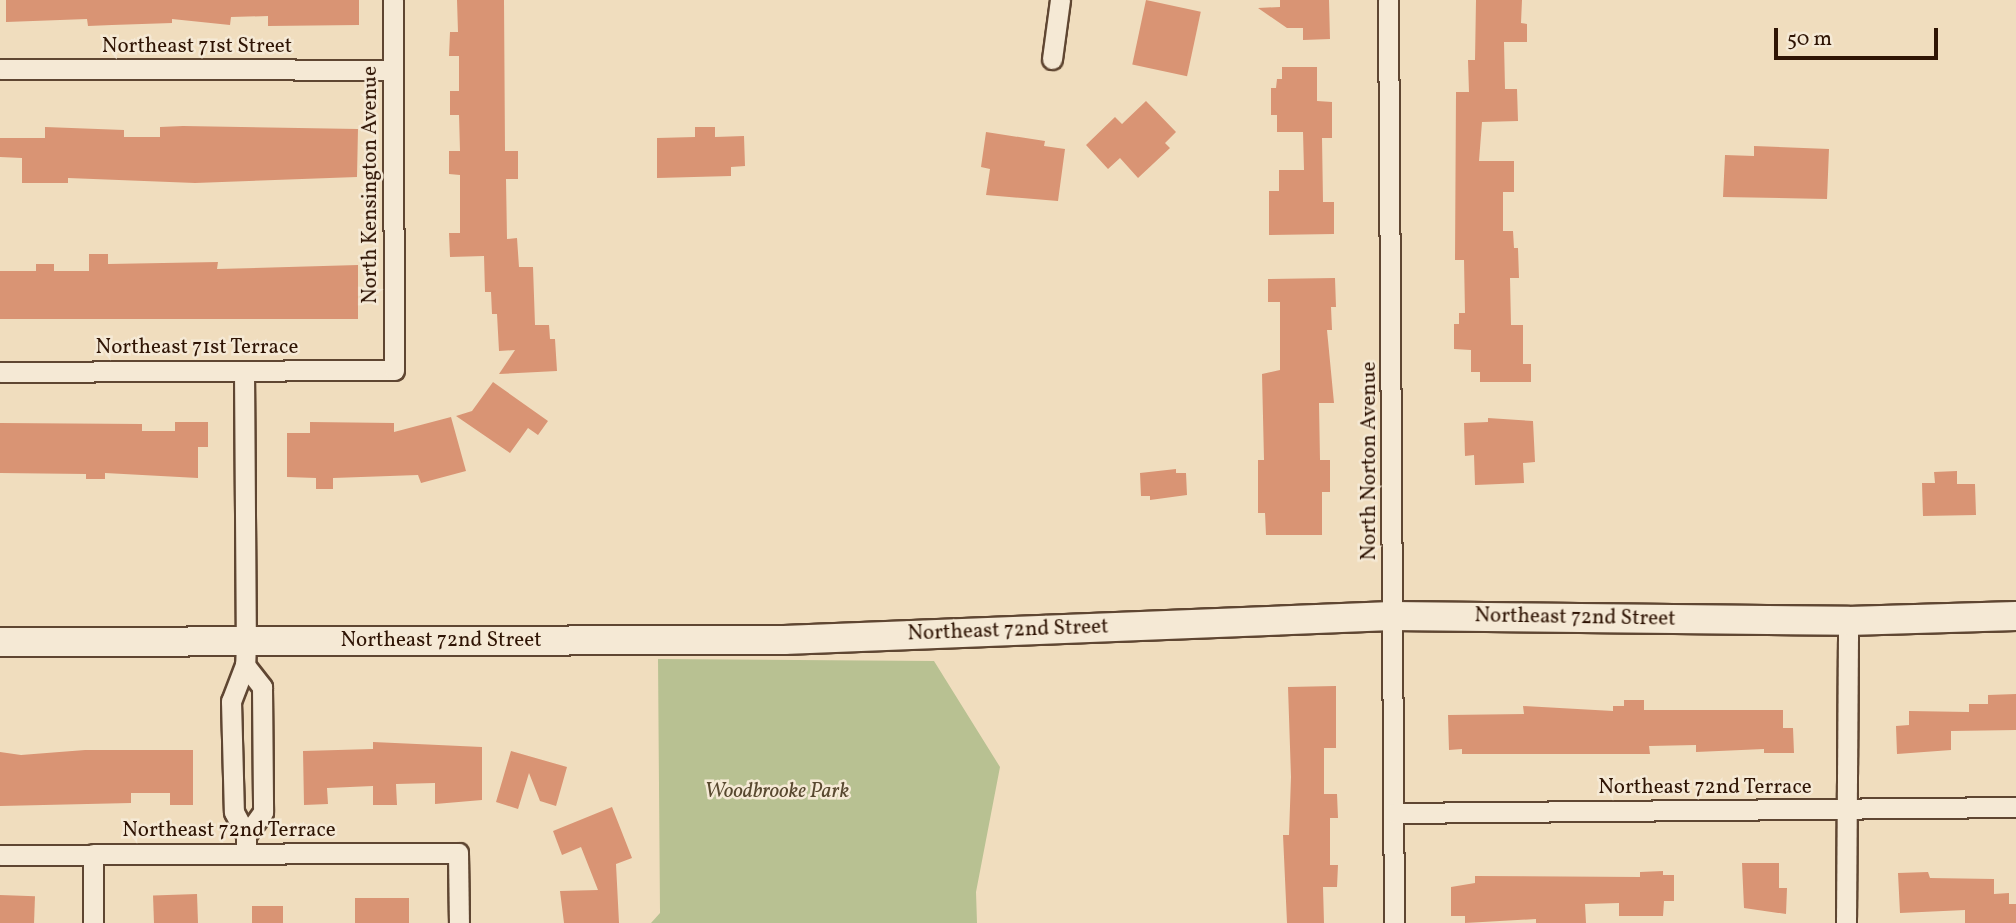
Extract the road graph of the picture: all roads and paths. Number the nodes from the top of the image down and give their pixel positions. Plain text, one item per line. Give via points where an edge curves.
1 (393, 0) edge
2 (1060, 0) edge
3 (1388, 0) edge
4 (1052, 59) dead end
5 (0, 69) edge
6 (393, 70) junction
7 (394, 370) joint
8 (244, 371) junction
9 (0, 372) edge
10 (1392, 616) junction
11 (2016, 616) edge
12 (1849, 621) junction
13 (0, 642) edge
14 (245, 654) junction
15 (2016, 807) edge
16 (1849, 811) junction
17 (1394, 813) junction
18 (246, 844) junction
19 (93, 854) junction
20 (0, 855) edge
21 (93, 923) edge
22 (459, 923) edge
23 (1394, 923) edge
24 (1846, 923) edge

1 - 6 street, North Kensington Avenue
2 - 4 street
3 - 10 street, North Norton Avenue
5 - 6 street, Northeast 71st Street
6 - 7 street, North Kensington Avenue
7 - 8 street, Northeast 71st Terrace
8 - 9 street, Northeast 71st Terrace
8 - 14 street
10 - 12 main road, Northeast 72nd Street
10 - 14 main road, Northeast 72nd Street via 784,640
10 - 17 street, North Norton Avenue
11 - 12 main road, Northeast 72nd Street
12 - 16 street
13 - 14 main road, Northeast 72nd Street
14 - 18 street via 232,701 234,812
14 - 18 street via 261,687 263,812
15 - 16 street, Northeast 72nd Terrace
16 - 17 street, Northeast 72nd Terrace
16 - 24 street
17 - 23 street, North Norton Avenue
18 - 19 street, Northeast 72nd Terrace
18 - 22 street, Northeast 72nd Terrace via 458,853
19 - 20 street, Northeast 72nd Terrace
19 - 21 street

